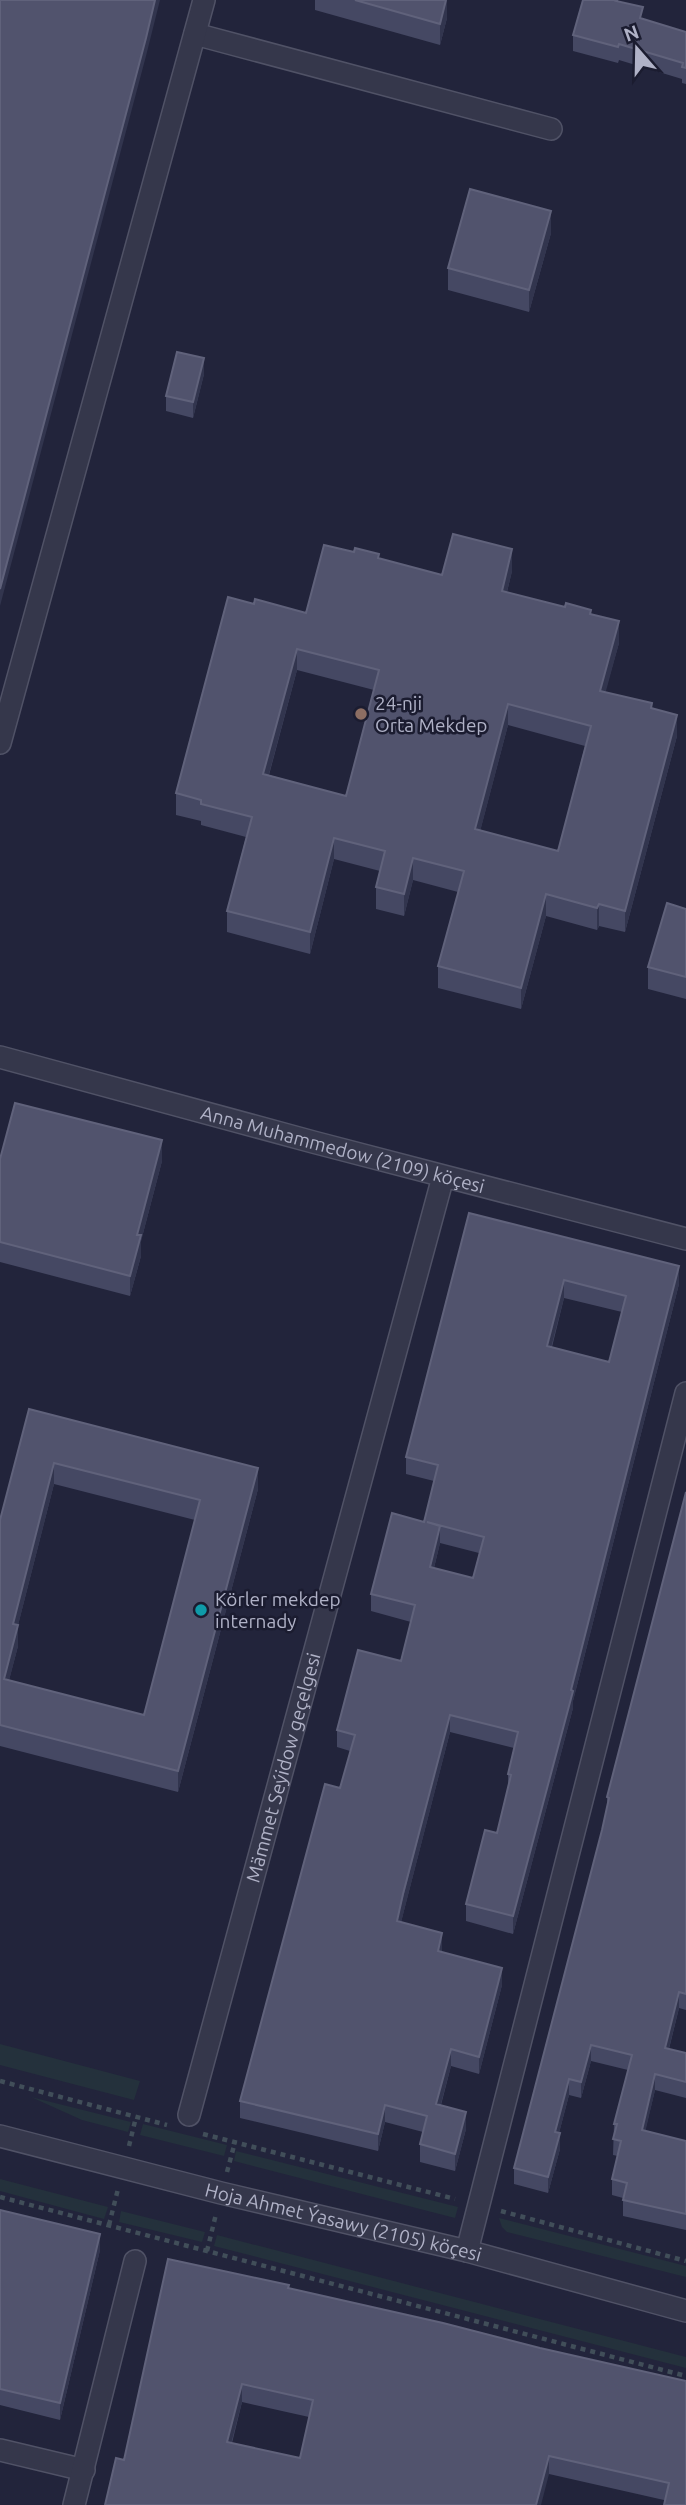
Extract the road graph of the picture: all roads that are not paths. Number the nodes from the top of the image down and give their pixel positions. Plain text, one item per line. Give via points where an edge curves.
1 (204, 0) edge
2 (195, 34) junction
3 (551, 129) dead end
4 (0, 743) edge
5 (0, 1057) edge
6 (443, 1177) junction
7 (686, 1239) edge
8 (686, 1394) edge
9 (187, 2125) road end
10 (0, 2136) edge
11 (467, 2251) junction
12 (135, 2261) dead end
13 (686, 2311) edge
14 (0, 2450) edge
15 (83, 2470) junction
16 (74, 2505) edge

1 - 2 street
2 - 3 street
2 - 4 street
5 - 6 street, Anna Muhammedow (2109) köçesi
6 - 7 street, Anna Muhammedow (2109) köçesi
6 - 9 street, Mämmet Seýidow geçelgesi
8 - 11 street
10 - 11 street, Hoja Ahmet Ýasawy (2105) köçesi
11 - 13 street, Hoja Ahmet Ýasawy (2105) köçesi
12 - 15 street
14 - 15 street
15 - 16 street

